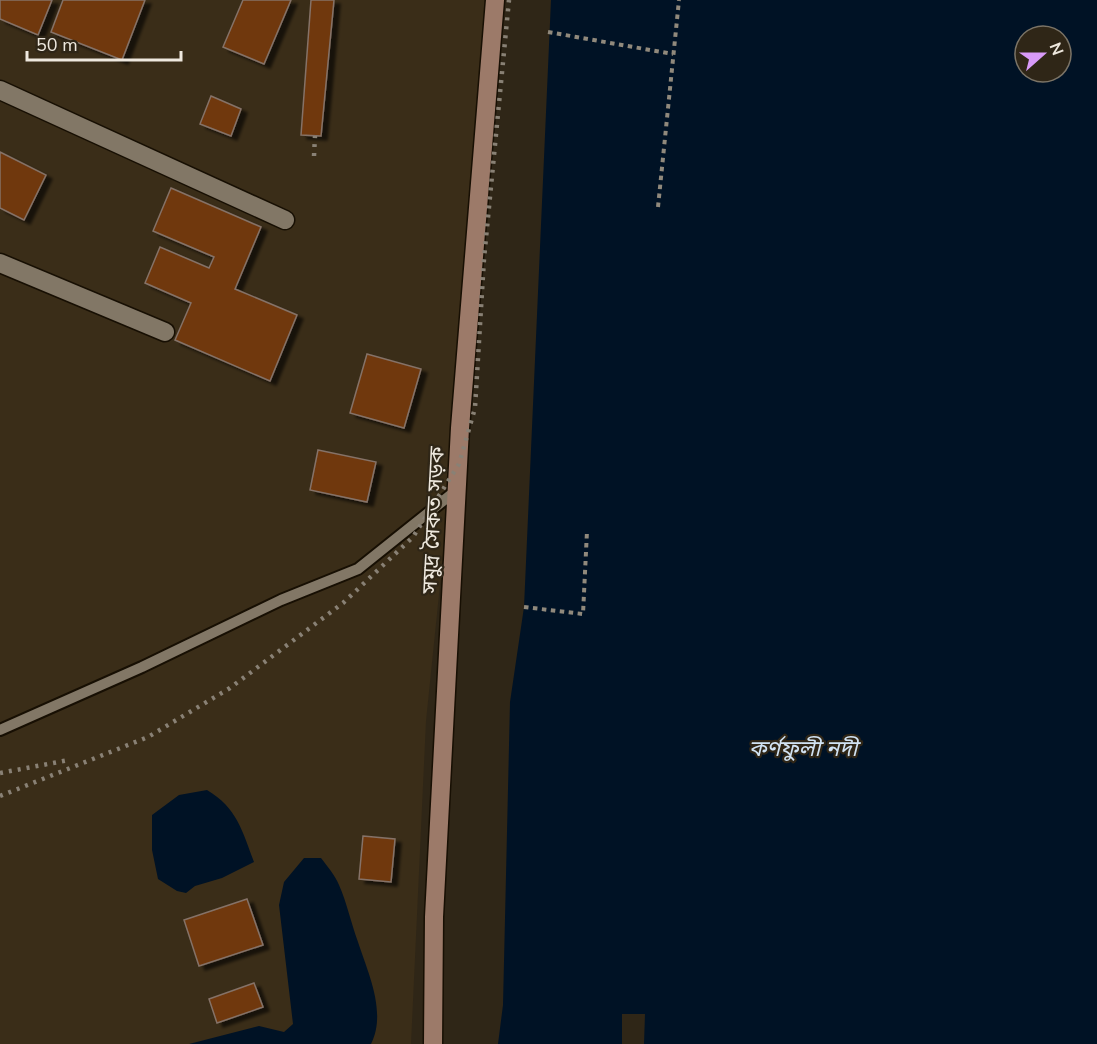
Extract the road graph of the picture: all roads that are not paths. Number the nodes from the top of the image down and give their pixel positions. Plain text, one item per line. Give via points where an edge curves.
1 (495, 0) edge
2 (0, 90) edge
3 (285, 220) dead end
4 (0, 263) edge
5 (165, 332) dead end
6 (458, 489) junction
7 (0, 730) edge
8 (433, 1044) edge

1 - 6 main road, সমুদ্র সৈকত সড়ক
2 - 3 street
4 - 5 street
6 - 7 lane via 358,569 281,600
6 - 8 main road, সমুদ্র সৈকত সড়ক via 434,917

